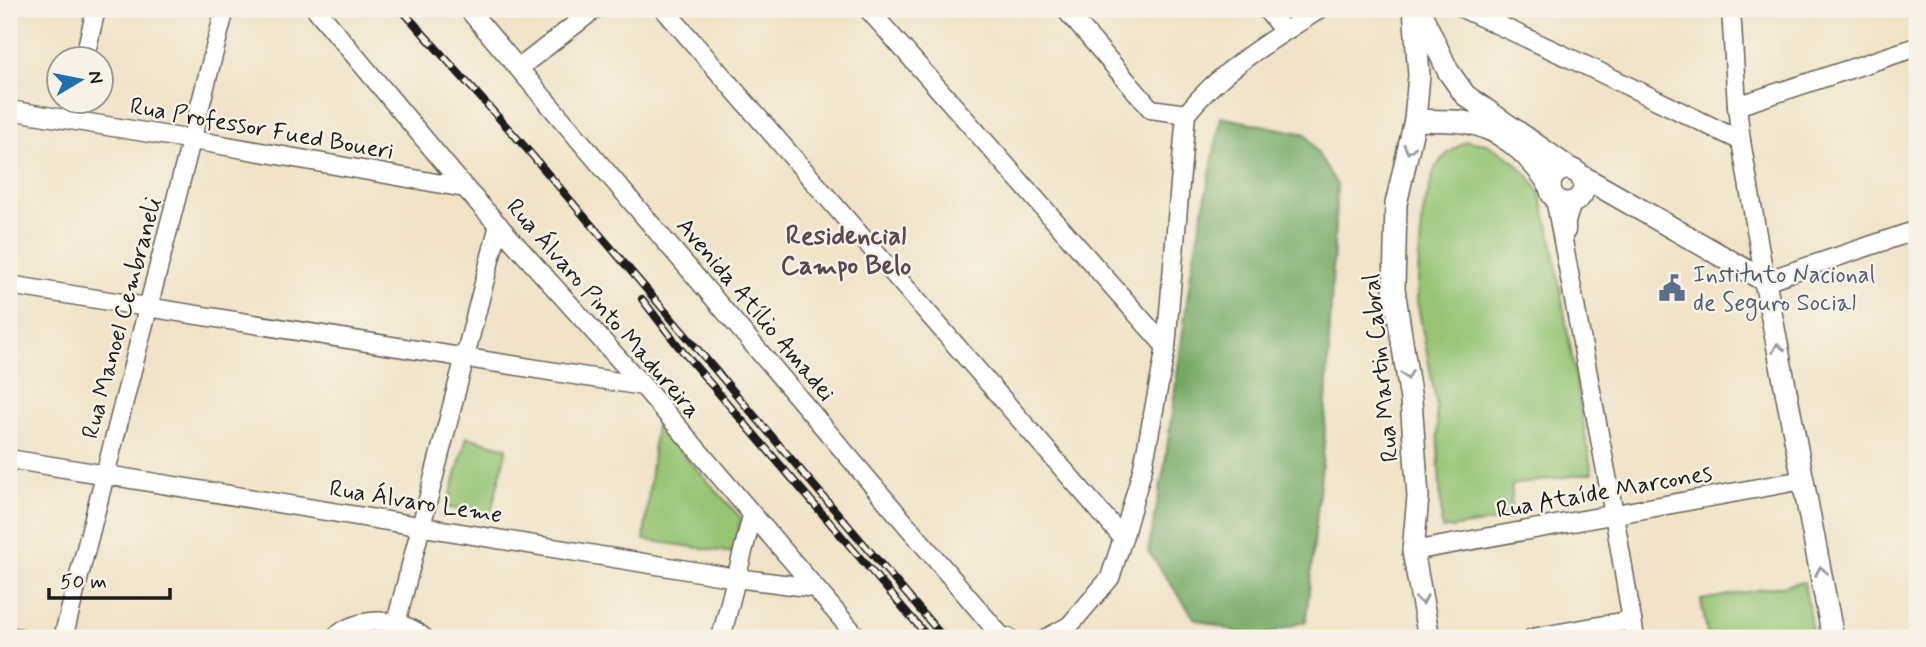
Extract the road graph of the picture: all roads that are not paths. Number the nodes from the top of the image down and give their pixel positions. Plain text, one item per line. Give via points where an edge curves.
1 (96, 9) edge
2 (225, 9) edge
3 (316, 9) edge
4 (468, 9) edge
5 (595, 9) edge
6 (664, 9) edge
7 (867, 9) edge
8 (1065, 9) edge
9 (1266, 9) edge
10 (1320, 9) edge
11 (1416, 9) edge
12 (1464, 9) edge
13 (1731, 9) edge
14 (1284, 31) junction
15 (87, 46) edge
16 (1917, 47) edge
17 (519, 68) junction
18 (1448, 71) junction
19 (1419, 75) junction
20 (1465, 95) junction
21 (1737, 106) junction
22 (9, 110) edge
23 (1186, 114) junction
24 (70, 116) edge
25 (69, 120) junction
26 (1415, 120) junction
27 (1450, 121) junction
28 (193, 140) junction
29 (1741, 141) junction
30 (465, 188) junction
31 (1568, 188) junction
32 (499, 225) junction
33 (1917, 230) edge
34 (1765, 281) junction
35 (9, 285) edge
36 (149, 307) junction
37 (1166, 347) junction
38 (466, 358) junction
39 (643, 386) junction
40 (9, 458) edge
41 (106, 475) junction
42 (1804, 480) junction
43 (1614, 514) junction
44 (752, 516) junction
45 (421, 526) junction
46 (1124, 538) junction
47 (1413, 551) junction
48 (736, 578) junction
49 (815, 587) junction
50 (396, 623) junction
51 (1633, 629) edge
52 (9, 636) edge
53 (20, 638) edge
54 (62, 638) edge
55 (334, 638) edge
56 (424, 638) edge
57 (721, 638) edge
58 (858, 638) edge
59 (1009, 638) edge
60 (1047, 638) edge
61 (1429, 638) edge
62 (1532, 638) edge
63 (1833, 638) edge

1 - 15 street
2 - 28 street, Rua Manoel Cembraneli
3 - 30 street, Rua Álvaro Pinto Madureira
4 - 17 street, Avenida Atílio Amadei
5 - 17 street
6 - 46 street
7 - 37 street
8 - 23 street via 1151,109
9 - 14 street
10 - 14 street
11 - 18 main road
11 - 19 main road, Rua Martin Cabral
12 - 29 street
13 - 21 street
14 - 23 street via 1221,78
16 - 21 street
17 - 59 street, Avenida Atílio Amadei via 1001,636
18 - 19 main road
18 - 20 main road
19 - 26 main road, Rua Martin Cabral
20 - 27 main road via 1460,113
20 - 31 main road
21 - 29 street
22 - 25 street, Rua Professor Fued Boueri
23 - 37 street
24 - 25 street
25 - 28 street, Rua Professor Fued Boueri
26 - 27 main road
26 -> 47 main road, Rua Martin Cabral via 1396,204 1394,289 1411,400 1418,497
27 - 31 main road via 1480,126 1508,140
28 - 30 street, Rua Professor Fued Boueri
28 - 36 street, Rua Manoel Cembraneli
29 - 34 street
30 - 32 street, Rua Álvaro Pinto Madureira
31 - 34 main road via 1625,201
31 - 43 street via 1566,252
32 - 38 street
32 - 39 street, Rua Álvaro Pinto Madureira
33 - 34 street
42 -> 34 main road
35 - 36 street
36 - 38 street
36 - 41 street, Rua Manoel Cembraneli
37 - 46 street
38 - 39 street
38 - 45 street
39 - 44 street, Rua Álvaro Pinto Madureira
40 - 41 street, Rua Álvaro Leme
41 - 45 street, Rua Álvaro Leme
41 - 54 street, Rua Manoel Cembraneli
42 - 43 street, Rua Ataíde Marcones
63 -> 42 main road
43 - 47 street, Rua Ataíde Marcones
43 - 51 street
44 - 48 street
44 - 49 street, Rua Álvaro Pinto Madureira
45 - 48 street, Rua Álvaro Leme
45 - 50 street
46 - 60 street via 1110,578 1069,626
47 -> 61 main road, Rua Martin Cabral
48 - 49 street, Rua Álvaro Leme
48 - 57 street
49 - 58 street, Rua Álvaro Pinto Madureira
50 - 55 street via 366,622
50 - 56 street
51 - 62 street
52 - 53 street

